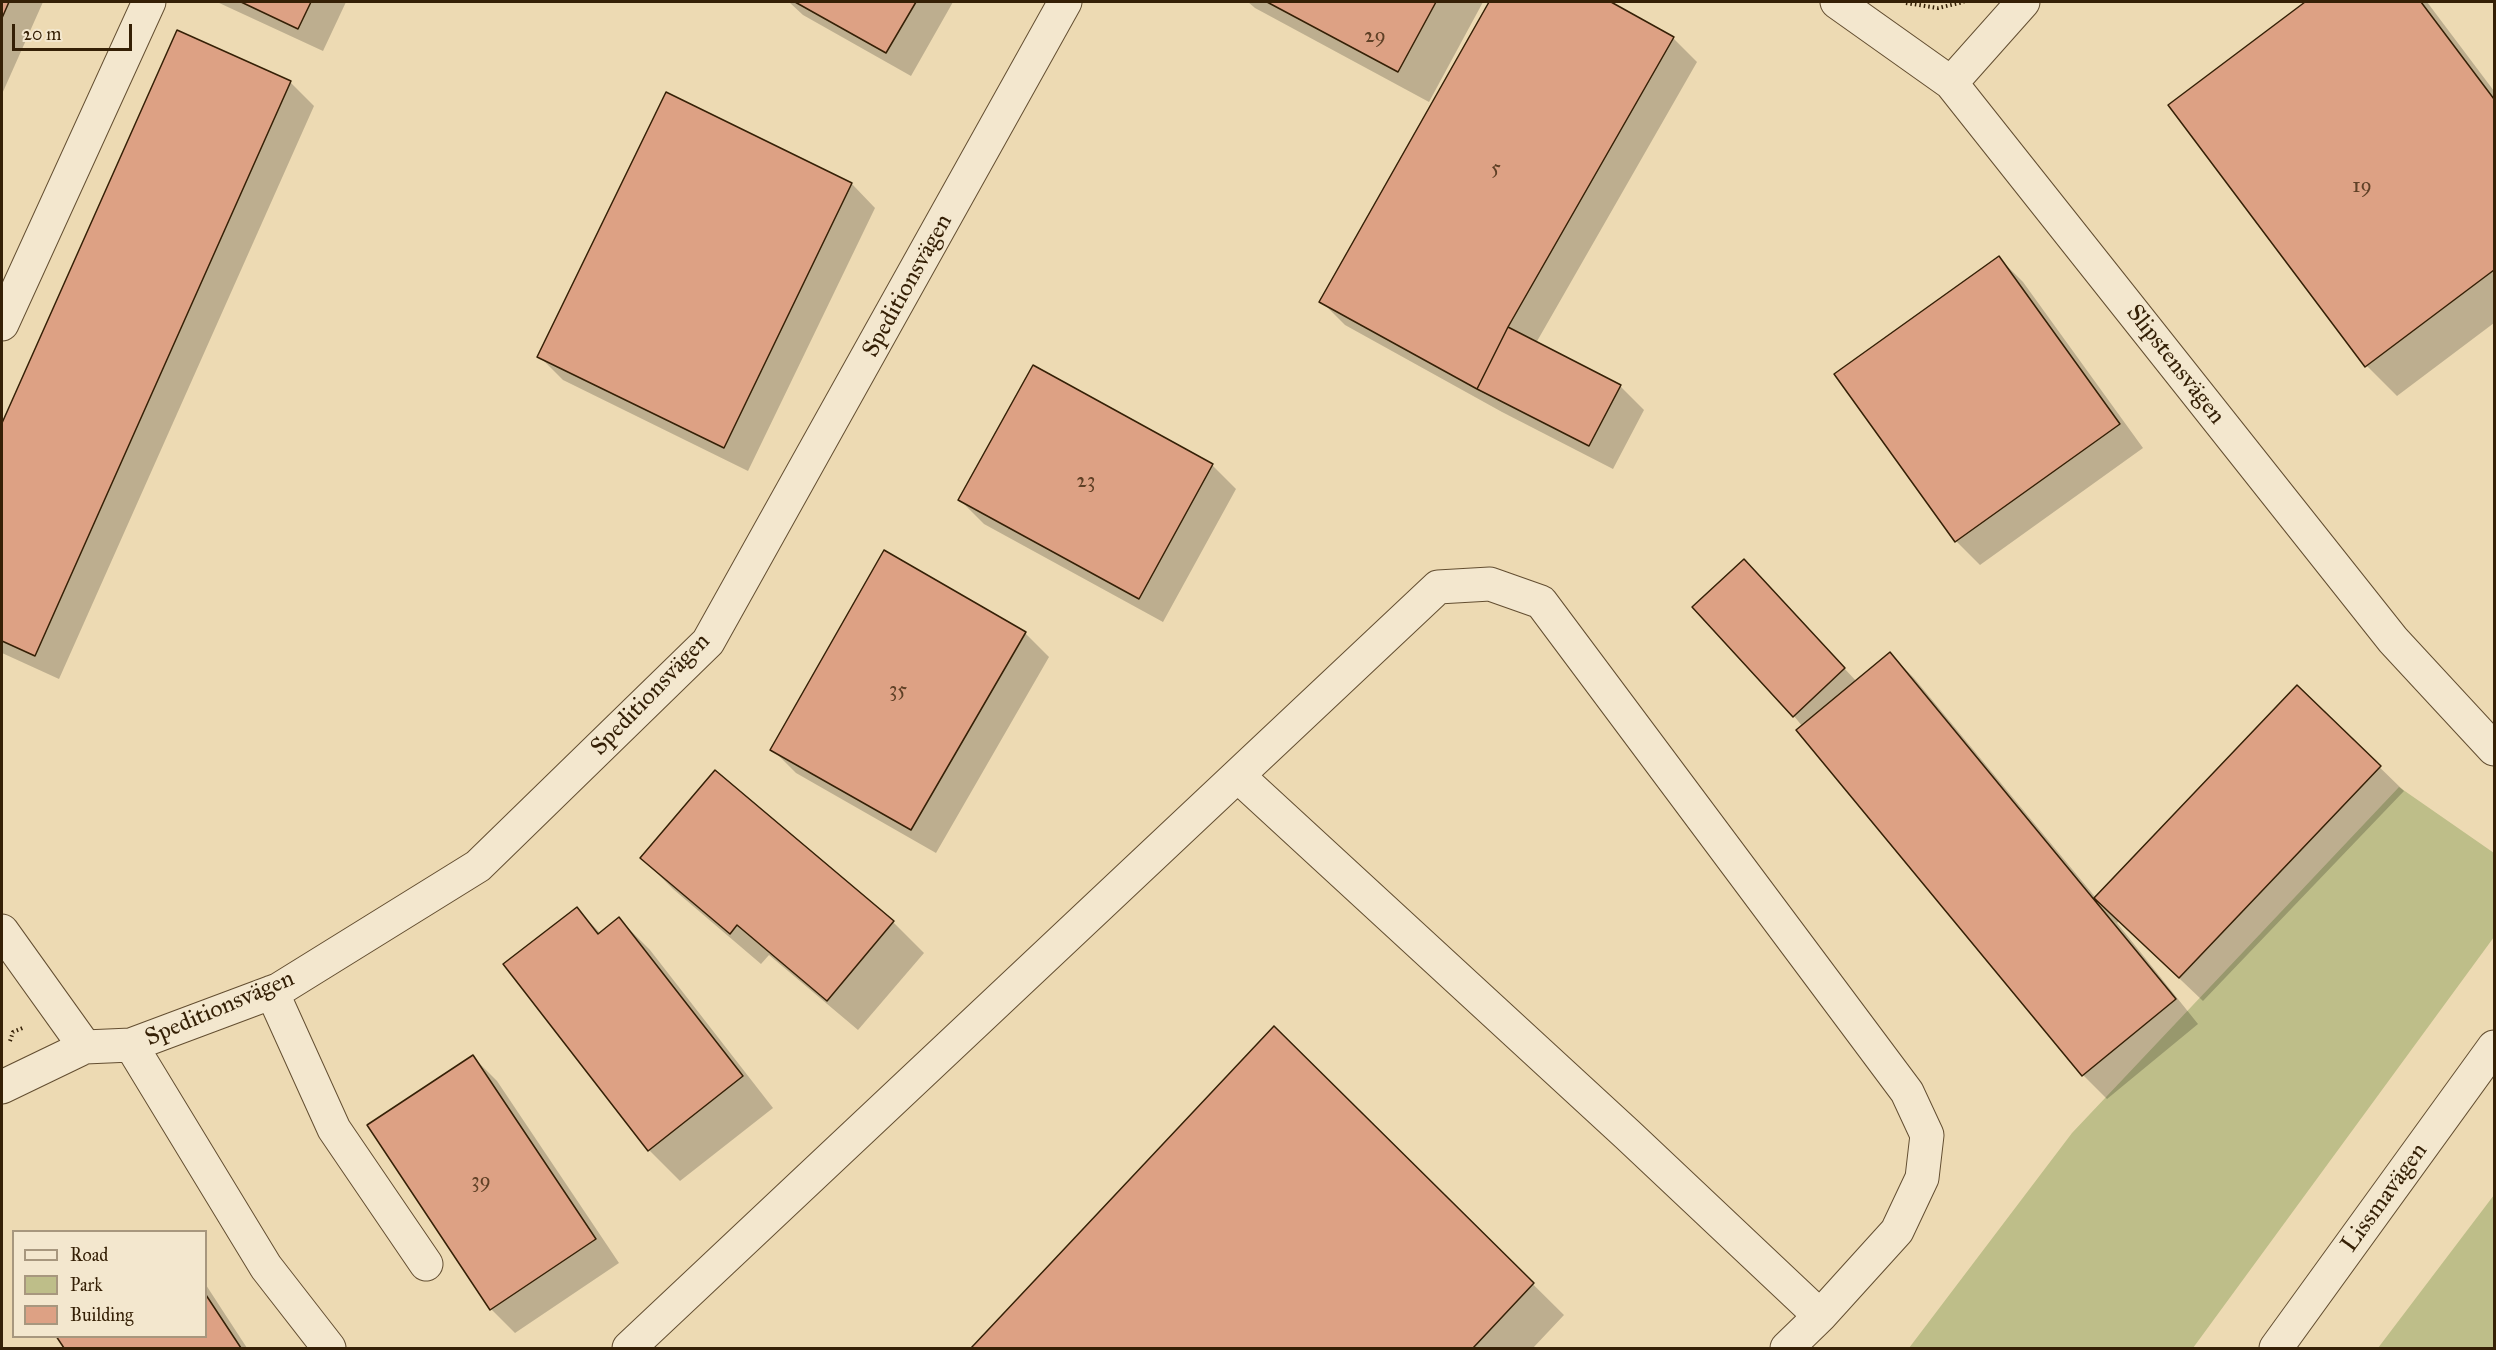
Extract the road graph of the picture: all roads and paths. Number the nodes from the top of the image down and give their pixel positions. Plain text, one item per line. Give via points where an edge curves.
1 (149, 2) edge
2 (1065, 2) edge
3 (1837, 2) edge
4 (1900, 2) edge
5 (1964, 2) edge
6 (2023, 2) edge
7 (1951, 83) junction
8 (2, 324) edge
9 (2494, 749) edge
10 (1239, 776) junction
11 (2, 931) edge
12 (272, 992) junction
13 (58, 1011) junction
14 (131, 1046) junction
15 (85, 1047) junction
16 (2494, 1047) edge
17 (7, 1048) dead end
18 (2, 1087) edge
19 (426, 1264) dead end
20 (1820, 1316) junction
21 (330, 1348) edge
22 (629, 1348) edge
23 (1787, 1348) edge
24 (2276, 1348) edge

1 - 8 street
2 - 12 street, Speditionsvägen via 708,642 478,866
3 - 7 street, Slipstensvägen
4 - 5 path via 1938,8
6 - 7 street
7 - 9 street, Slipstensvägen via 2393,640
10 - 20 street
10 - 20 street via 1438,587 1490,584 1541,602 1907,1092 1927,1135 1922,1178 1898,1231
10 - 22 street
11 - 13 street
12 - 14 street, Speditionsvägen
12 - 19 street via 334,1129
13 - 15 street
13 - 17 path via 13,1032
14 - 15 street, Speditionsvägen
14 - 21 street via 266,1268
15 - 18 street, Speditionsvägen
16 - 24 street, Lissmavägen
20 - 23 street

